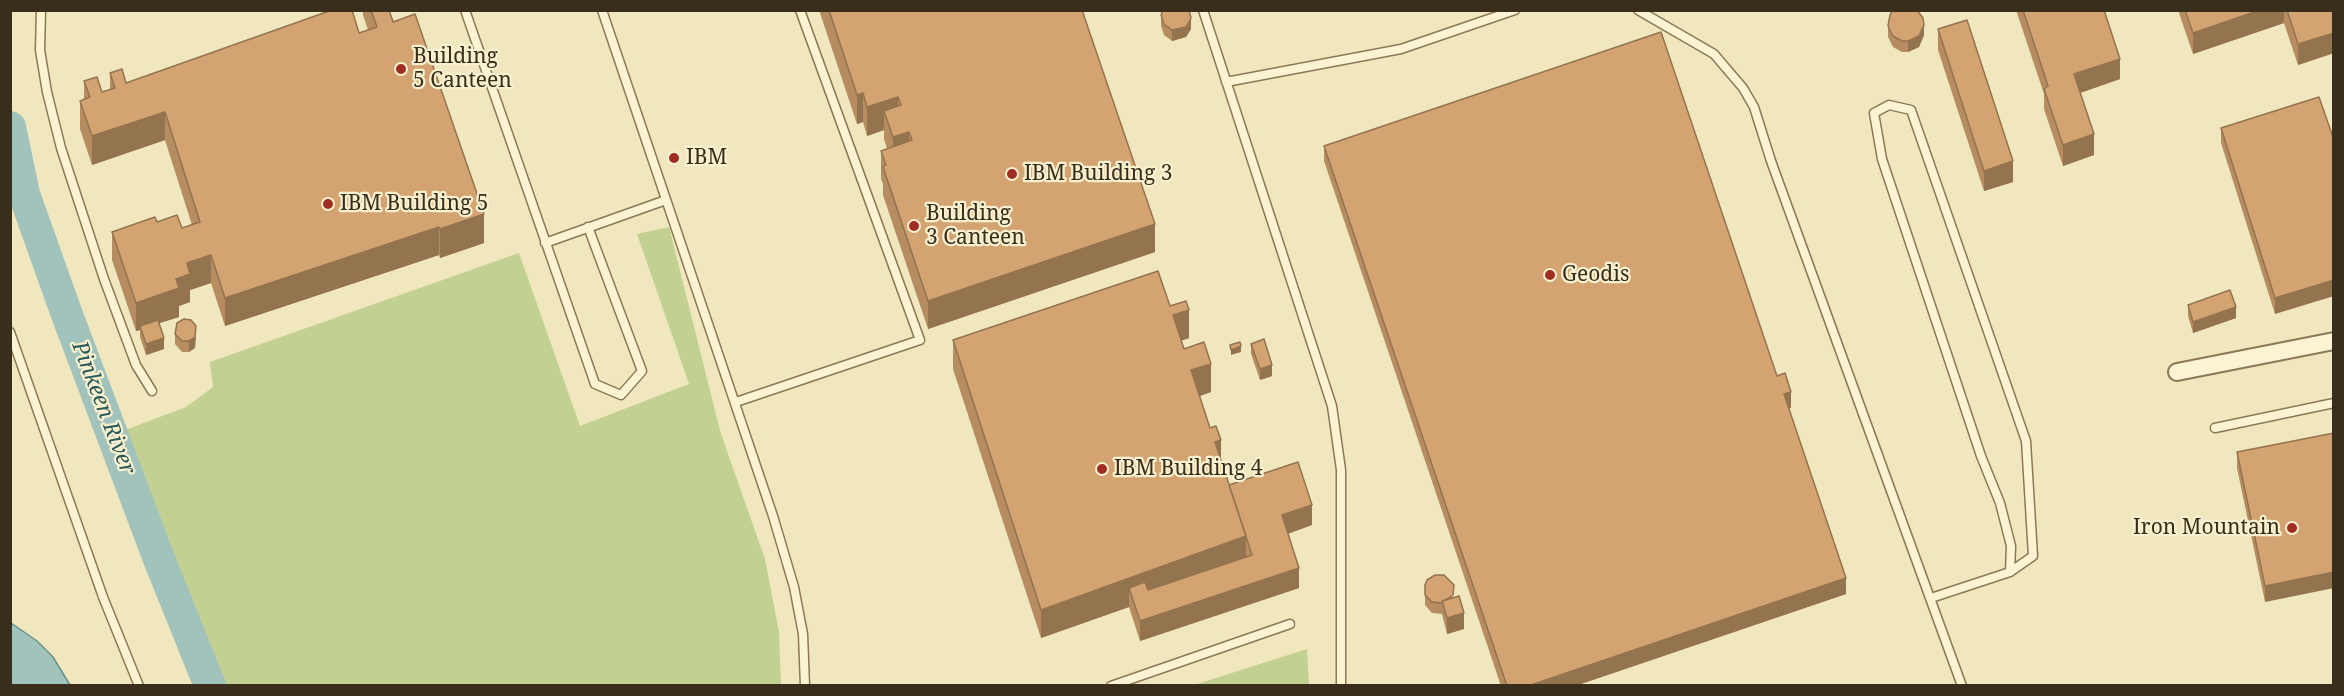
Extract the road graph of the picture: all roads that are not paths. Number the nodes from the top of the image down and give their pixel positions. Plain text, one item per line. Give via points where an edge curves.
1 (41, 10) edge
2 (465, 10) edge
3 (602, 10) edge
4 (800, 10) edge
5 (1203, 10) edge
6 (1515, 10) edge
7 (1638, 10) edge
8 (1226, 82) junction
9 (666, 200) junction
10 (588, 227) junction
11 (545, 243) junction
12 (10, 332) edge
13 (2334, 341) edge
14 (2177, 372) dead end
15 (152, 391) dead end
16 (736, 402) junction
17 (2334, 403) edge
18 (2215, 428) dead end
19 (2010, 572) junction
20 (1931, 598) junction
21 (1290, 624) dead end
22 (139, 686) edge
23 (805, 686) edge
24 (1111, 686) edge
25 (1341, 686) edge
26 (1962, 686) edge

1 - 15 lane via 40,50 61,148 124,333 136,365
2 - 11 lane
3 - 9 lane
4 - 16 lane via 920,340
5 - 8 lane
6 - 8 lane via 1401,49
7 - 20 lane via 1714,54 1754,107
8 - 25 lane via 1332,406 1341,470
9 - 10 lane
9 - 16 lane
10 - 11 lane
10 - 11 lane via 642,372 621,395 595,384
12 - 22 lane via 103,597
13 - 14 street
16 - 23 lane via 794,587 803,634
17 - 18 lane
19 - 19 lane via 2012,546 2000,503 1882,159 1874,113 1889,105 1911,110 2025,441 2033,556
19 - 20 lane
20 - 26 lane
21 - 24 lane

